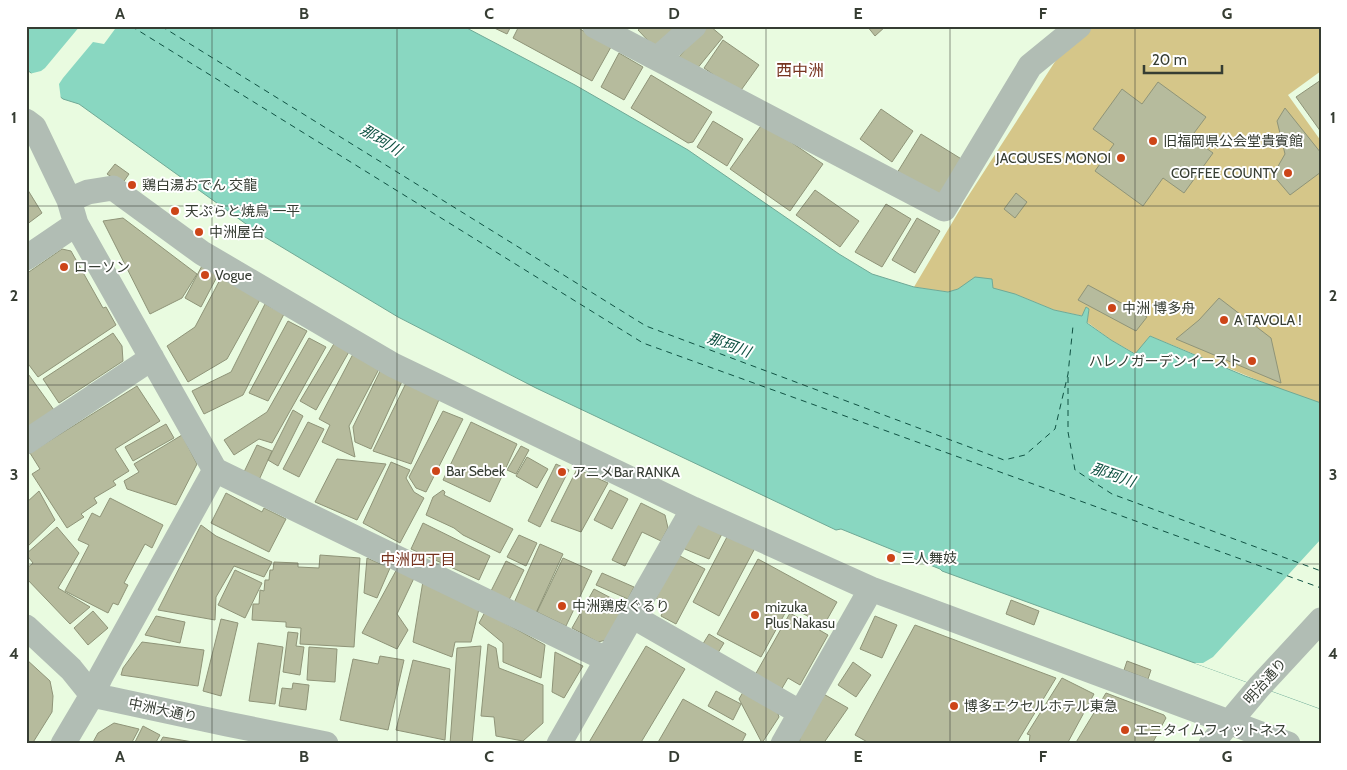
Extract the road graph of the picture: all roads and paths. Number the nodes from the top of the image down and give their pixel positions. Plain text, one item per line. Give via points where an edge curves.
1 (595, 26) edge
2 (694, 26) edge
3 (1079, 26) edge
4 (658, 58) junction
5 (26, 121) edge
6 (69, 200) junction
7 (76, 224) junction
8 (26, 258) edge
9 (152, 358) junction
10 (26, 442) edge
11 (215, 470) junction
12 (693, 509) junction
13 (871, 589) junction
14 (632, 616) junction
15 (1321, 620) edge
16 (26, 627) edge
17 (606, 659) junction
18 (92, 695) junction
19 (801, 713) junction
20 (1230, 722) junction
21 (222, 734) edge
22 (63, 744) edge
23 (326, 744) edge
24 (559, 744) edge
25 (783, 744) edge
26 (1211, 744) edge
27 (1288, 744) edge

1 - 4 street
2 - 4 street
3 - 4 street via 1030,66 944,209
5 - 6 street via 34,127
6 - 7 street
6 - 12 street via 88,192 113,188 202,253 393,365
7 - 8 street
7 - 9 street
9 - 10 street
9 - 11 street
11 - 17 street
11 - 18 street
12 - 13 street
12 - 14 street
13 - 19 street
13 - 20 street
14 - 17 street
14 - 19 street
15 - 20 street, 明治通り
16 - 18 street via 71,669
17 - 24 street
18 - 21 street, 中洲大通り
18 - 22 street
19 - 25 street
20 - 26 street, 明治通り
20 - 27 street
21 - 23 street, 中洲大通り

